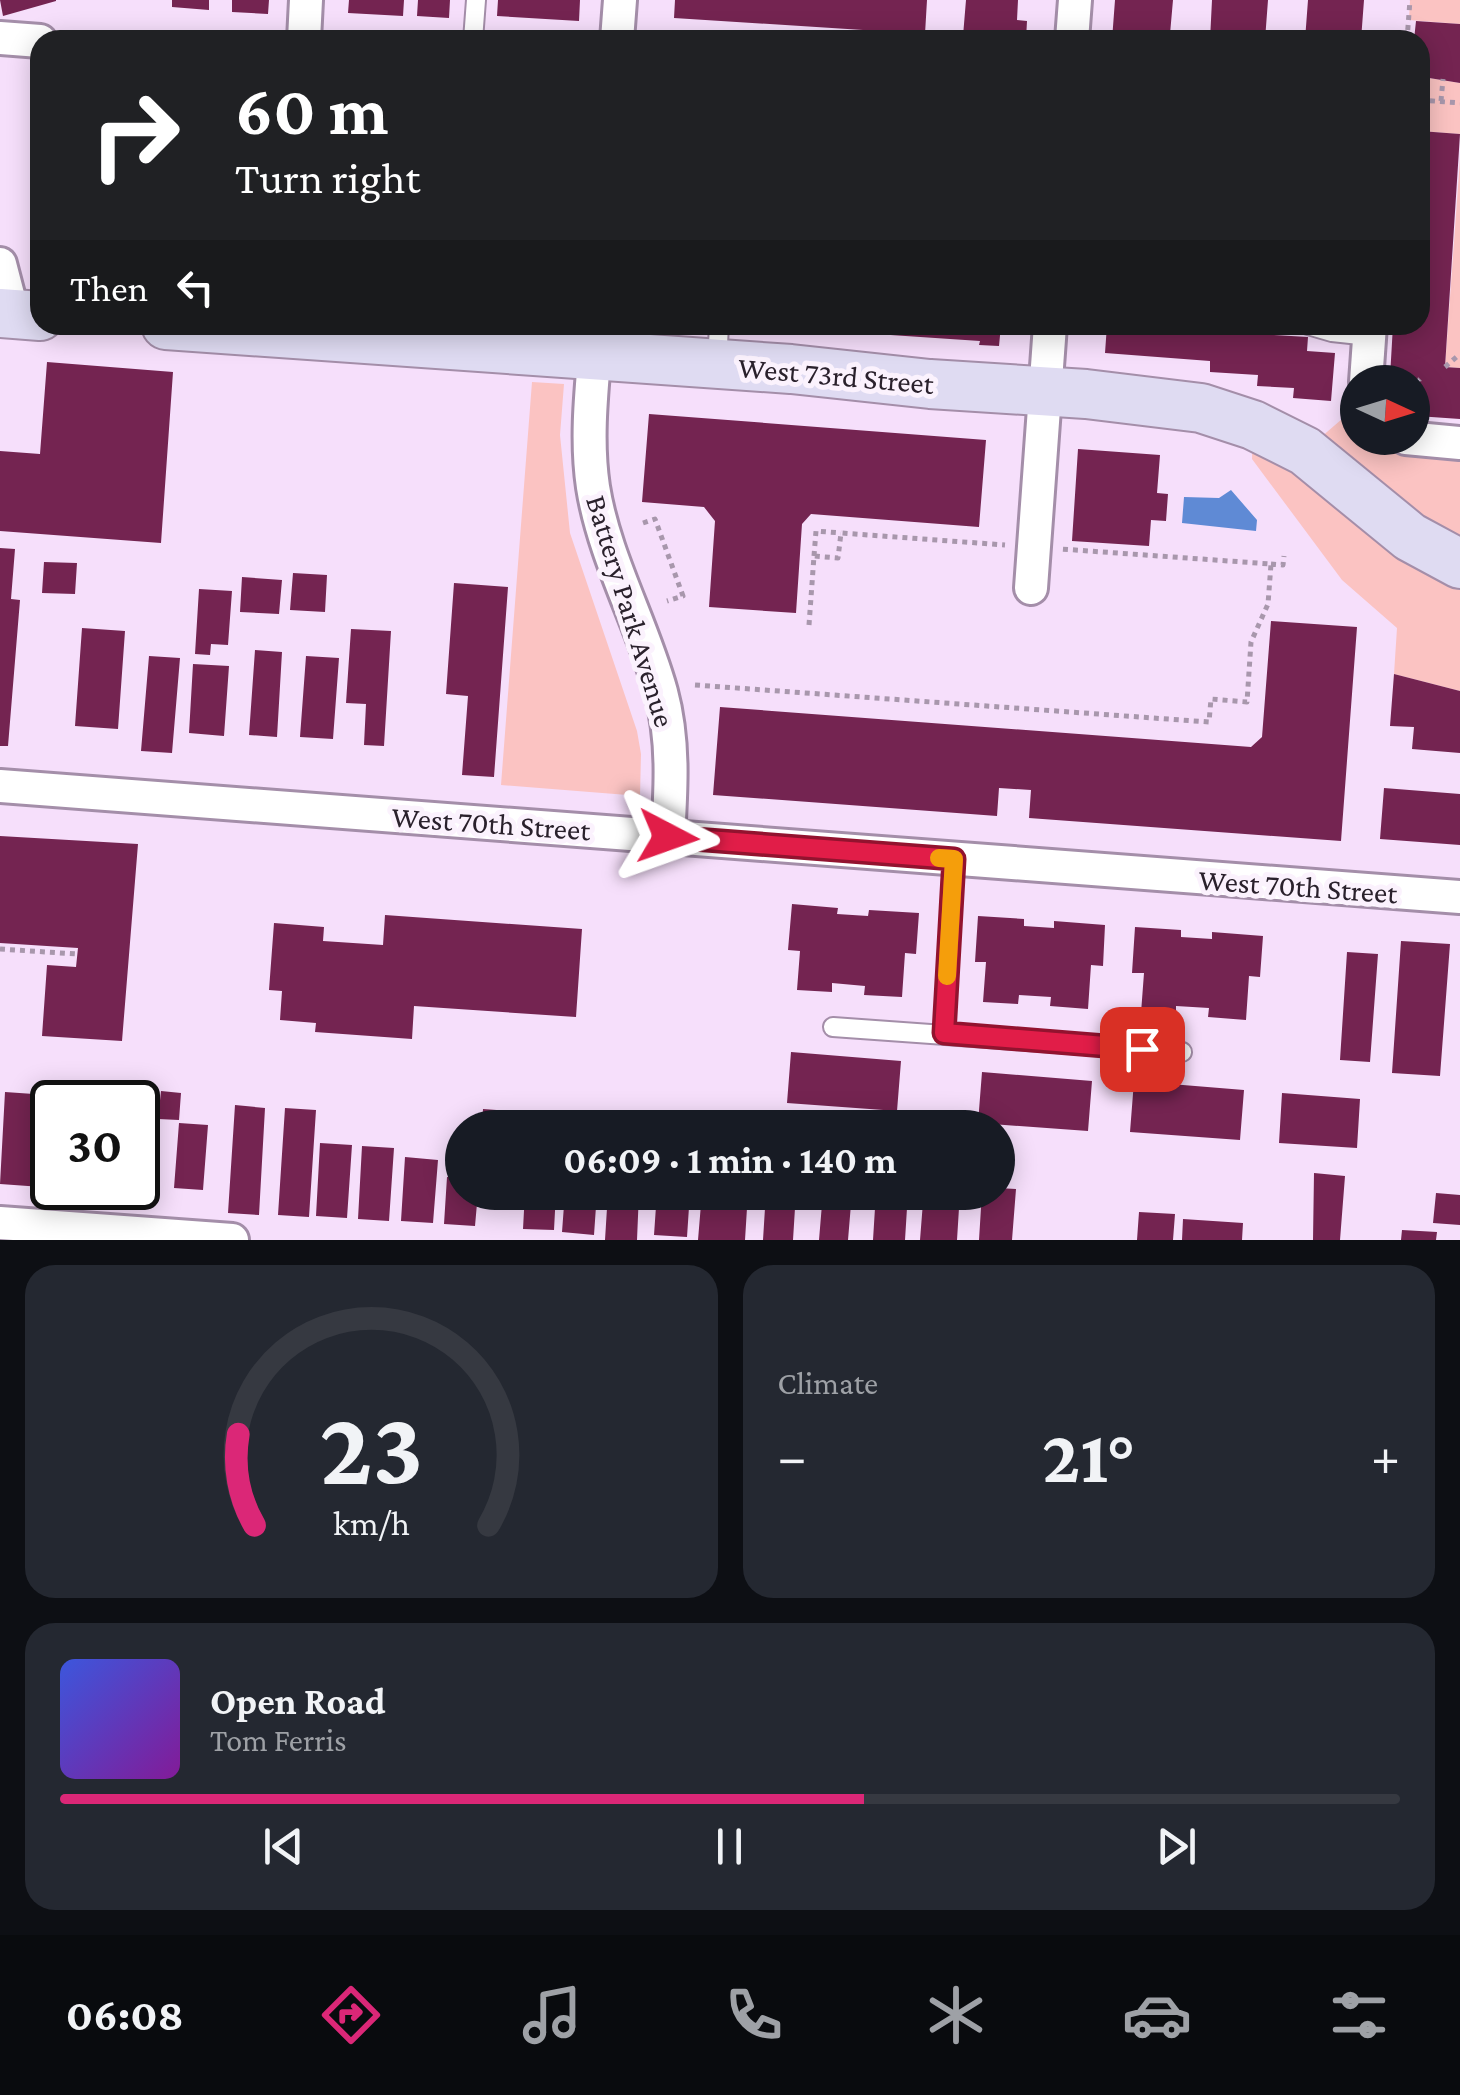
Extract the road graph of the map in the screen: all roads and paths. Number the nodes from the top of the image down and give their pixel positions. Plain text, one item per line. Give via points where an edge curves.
1 (306, 0) edge
2 (476, 0) edge
3 (620, 0) edge
4 (1075, 0) edge
5 (1410, 0) edge
6 (304, 30) edge
7 (474, 30) edge
8 (618, 30) edge
9 (1073, 30) edge
10 (1408, 30) edge
11 (0, 38) edge
12 (30, 40) edge
13 (1443, 79) dead end
14 (1430, 100) edge
15 (1442, 101) junction
16 (1460, 103) edge
17 (0, 264) edge
18 (18, 314) edge
19 (299, 335) edge
20 (1049, 335) edge
21 (1369, 335) edge
22 (596, 341) edge
23 (718, 344) edge
24 (498, 350) edge
25 (1460, 354) edge
26 (1367, 365) edge
27 (1445, 367) dead end
28 (1045, 392) junction
29 (1430, 440) edge
30 (1460, 443) edge
31 (643, 523) dead end
32 (841, 533) junction
33 (1034, 547) junction
34 (1159, 547) dead end
35 (814, 556) junction
36 (1158, 556) junction
37 (1284, 556) dead end
38 (1271, 564) junction
39 (1460, 564) edge
40 (1032, 588) dead end
41 (668, 601) dead end
42 (809, 626) dead end
43 (694, 685) dead end
44 (0, 786) edge
45 (668, 837) junction
46 (954, 859) junction
47 (1460, 897) edge
48 (0, 949) edge
49 (77, 954) dead end
50 (833, 1027) dead end
51 (944, 1033) junction
52 (1182, 1052) dead end
53 (0, 1222) edge
54 (232, 1240) edge

1 - 6 street
2 - 7 lane
3 - 8 street
4 - 9 street
5 - 10 path
11 - 12 street
13 - 15 path
14 - 15 path
15 - 16 path
17 - 18 street
19 - 24 street, West 73rd Street
20 - 28 street
21 - 26 street
22 - 23 street, West 73rd Street
22 - 24 street, West 73rd Street
22 - 45 street, Battery Park Avenue via 593,486 662,696 672,760
23 - 28 street, West 73rd Street
25 - 27 path
28 - 33 street
28 - 39 street, West 73rd Street via 1172,402 1253,425 1305,451 1410,537
29 - 30 street
31 - 41 path via 656,519 682,596
32 - 33 path
32 - 35 path via 838,558
32 - 35 path via 816,531
33 - 36 path
33 - 40 street
34 - 36 path
35 - 42 path
36 - 38 path
37 - 38 path via 1284,564
38 - 43 path via 1268,604 1251,642 1247,702 1211,700 1209,722
44 - 45 street, West 70th Street
45 - 46 street, West 70th Street
46 - 47 street, West 70th Street
46 - 51 lane
48 - 49 path
50 - 51 lane
51 - 52 lane
53 - 54 street

